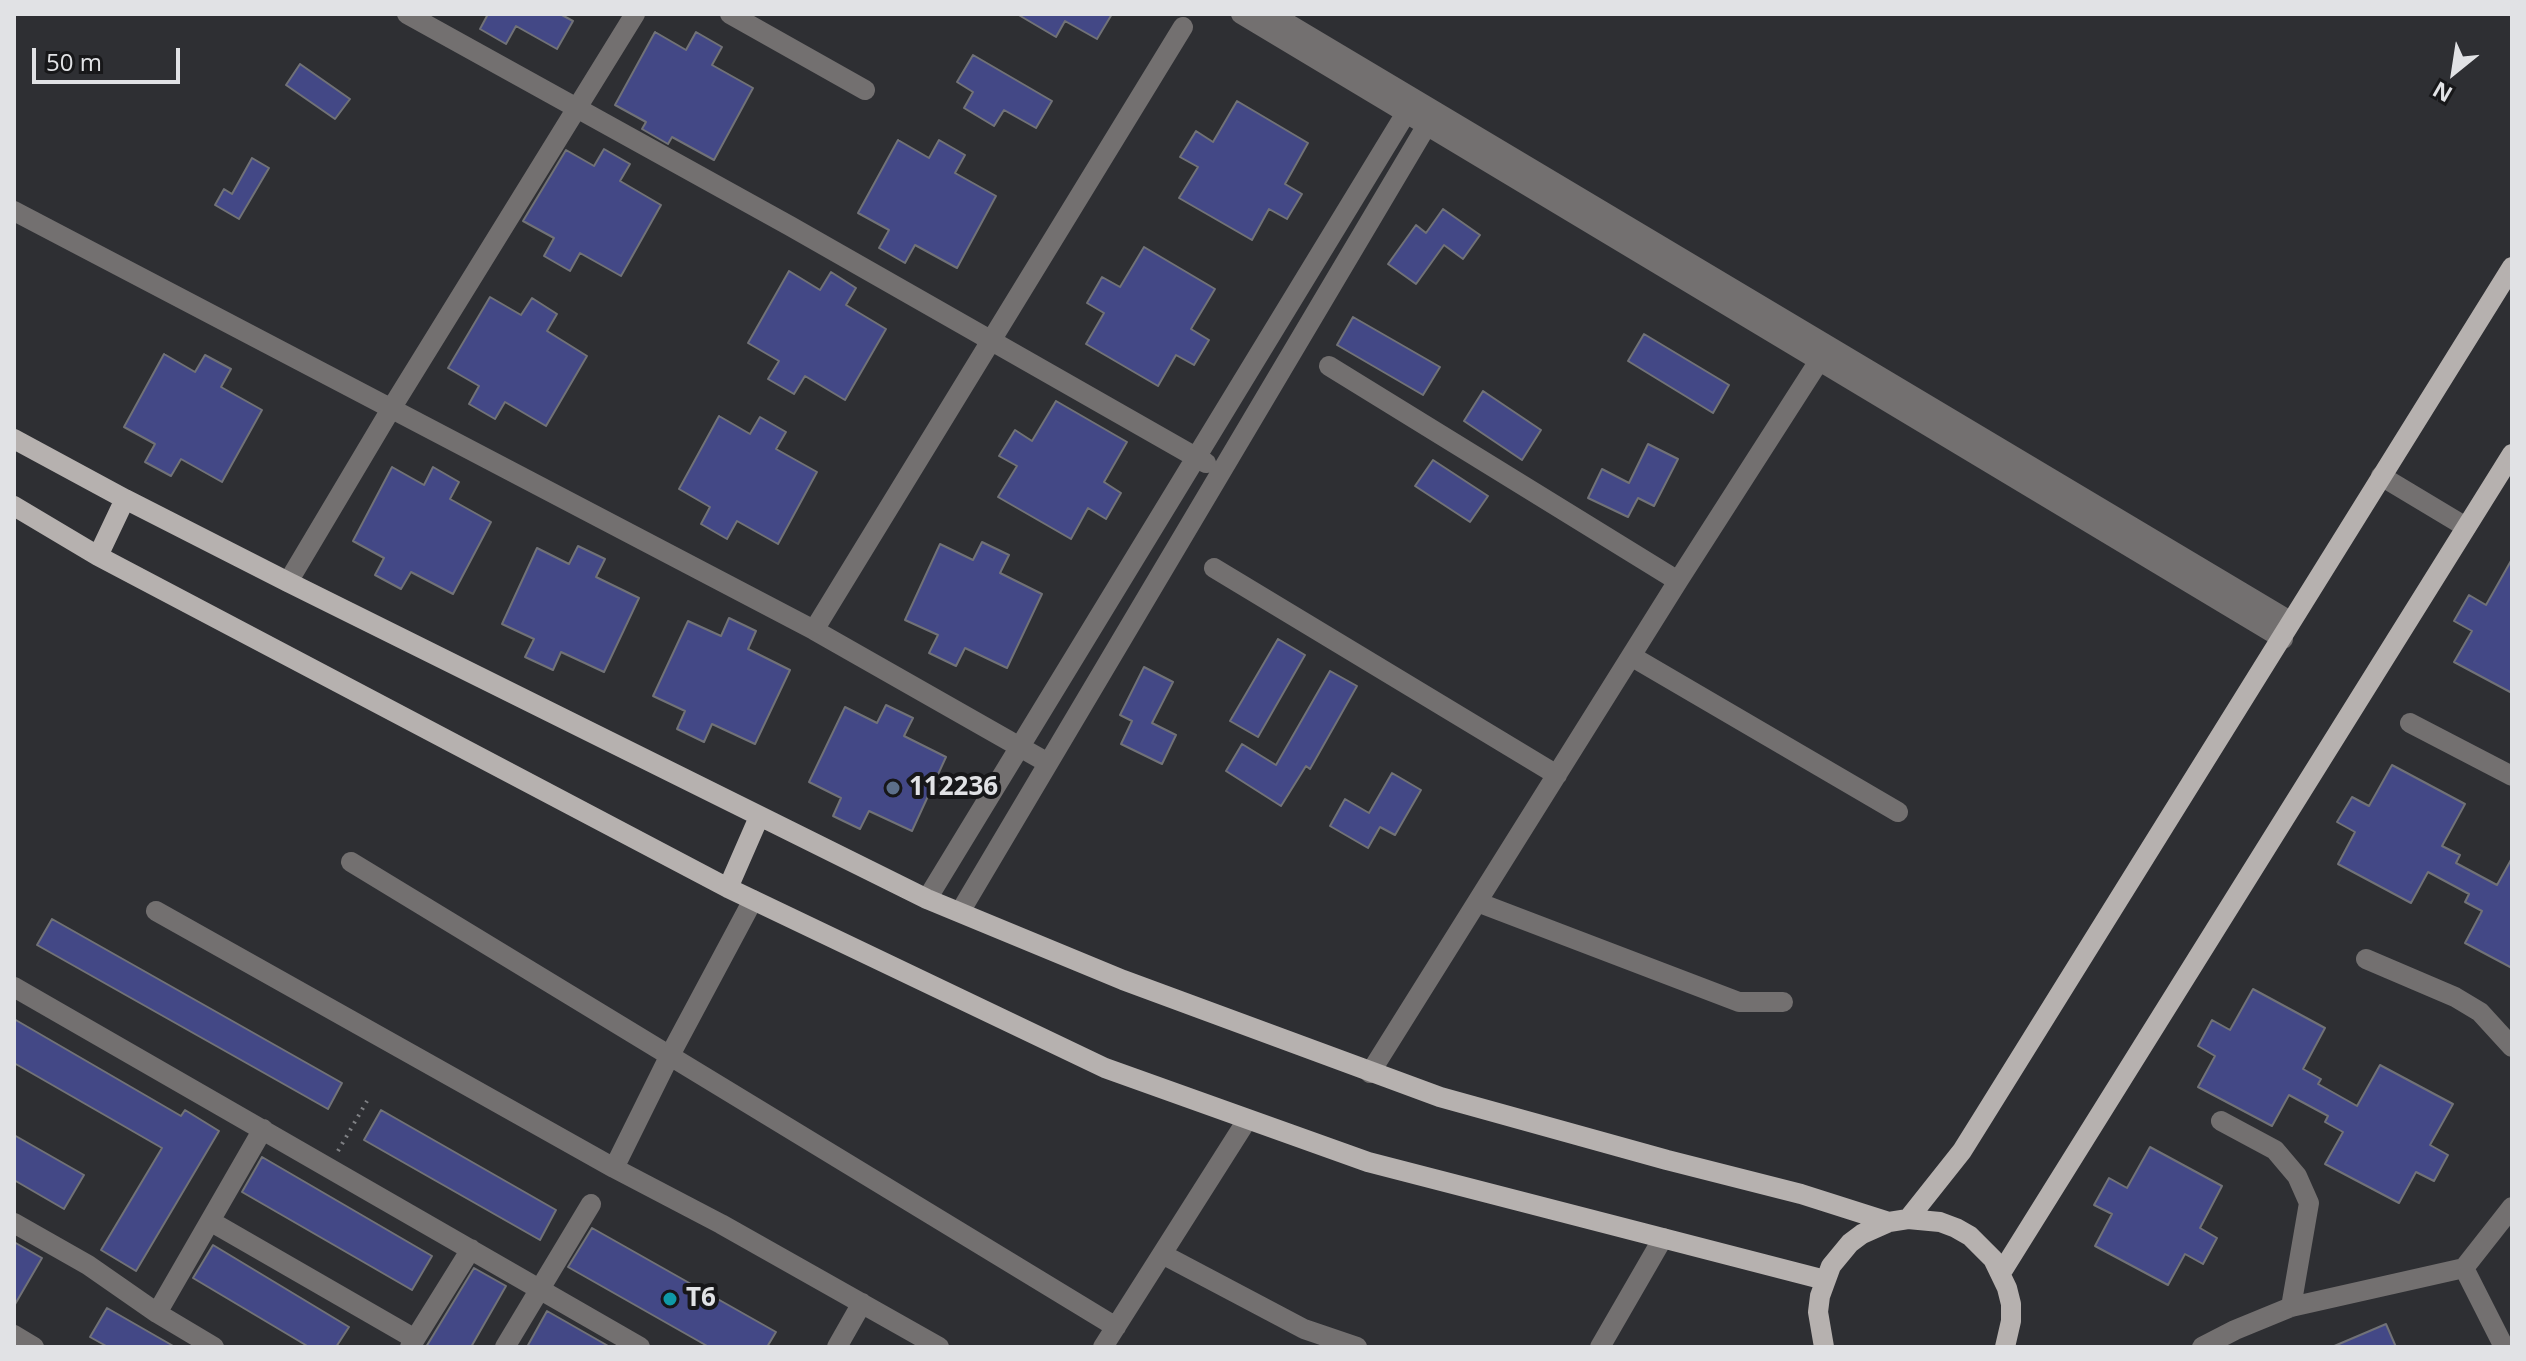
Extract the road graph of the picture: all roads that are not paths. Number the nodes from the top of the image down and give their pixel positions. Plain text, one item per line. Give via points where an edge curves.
1 (407, 14) edge
2 (635, 14) edge
3 (730, 14) edge
4 (1241, 14) edge
5 (1272, 14) edge
6 (1183, 27) dead end
7 (865, 90) dead end
8 (578, 109) junction
9 (1415, 109) junction
10 (1427, 125) junction
11 (14, 211) edge
12 (2512, 267) edge
13 (990, 339) junction
14 (1819, 361) junction
15 (1329, 366) dead end
16 (391, 409) junction
17 (14, 439) edge
18 (2512, 454) edge
19 (1195, 457) junction
20 (1220, 470) junction
21 (2381, 476) junction
22 (125, 499) junction
23 (14, 506) edge
24 (2466, 527) junction
25 (98, 556) junction
26 (1214, 568) dead end
27 (1678, 581) junction
28 (288, 582) junction
29 (814, 630) junction
30 (2287, 630) junction
31 (1631, 656) junction
32 (2410, 723) dead end
33 (1018, 747) junction
34 (1048, 763) junction
35 (1557, 775) junction
36 (2512, 776) edge
37 (1898, 812) dead end
38 (759, 817) junction
39 (351, 862) dead end
40 (728, 888) junction
41 (927, 899) junction
42 (753, 900) junction
43 (1477, 902) junction
44 (156, 911) dead end
45 (960, 912) junction
46 (2366, 959) dead end
47 (14, 987) edge
48 (1783, 1002) dead end
49 (2512, 1047) edge
50 (669, 1057) junction
51 (1370, 1073) junction
52 (1247, 1120) junction
53 (2221, 1121) dead end
54 (263, 1129) junction
55 (614, 1168) junction
56 (591, 1204) dead end
57 (2512, 1207) edge
58 (1898, 1220) junction
59 (210, 1221) junction
60 (14, 1223) edge
61 (1663, 1238) junction
62 (471, 1249) junction
63 (1162, 1254) junction
64 (2464, 1268) junction
65 (2001, 1273) junction
66 (1825, 1280) junction
67 (539, 1288) junction
68 (862, 1303) junction
69 (2291, 1307) junction
70 (157, 1313) junction
71 (1116, 1327) junction
72 (1304, 1329) junction
73 (14, 1335) edge
74 (2240, 1338) edge
75 (412, 1343) edge
76 (34, 1347) edge
77 (214, 1347) edge
78 (505, 1347) edge
79 (640, 1347) edge
80 (837, 1347) edge
81 (939, 1347) edge
82 (1103, 1347) edge
83 (1293, 1347) edge
84 (1357, 1347) edge
85 (1600, 1347) edge
86 (1824, 1347) edge
87 (2005, 1347) edge
88 (2202, 1347) edge
89 (2504, 1347) edge

1 - 8 street
2 - 8 street
3 - 7 street
4 - 9 street
5 - 9 street
6 - 13 street
8 - 13 street
8 - 16 street
9 - 10 street
9 - 19 street
9 - 30 street
10 - 14 street
10 - 20 street
11 - 16 street
12 - 21 main road
13 - 19 street
13 - 29 street
14 - 27 street
14 - 30 street
15 - 27 street
16 - 28 street
16 - 29 street
17 - 22 main road
18 - 24 main road
19 - 20 street
19 - 33 street
20 - 34 street
21 - 24 street
21 - 30 main road
22 - 25 main road
22 - 28 main road
23 - 25 main road
24 - 65 main road
25 - 40 main road
26 - 35 street
27 - 31 street
28 - 38 main road
29 - 33 street
30 - 58 main road via 1962,1151
31 - 35 street
31 - 37 street
32 - 36 street
33 - 34 street
33 - 41 street
34 - 45 street
35 - 43 street
38 - 40 main road
38 - 41 main road
39 - 50 street
40 - 42 main road
41 - 45 main road
42 - 50 street
42 - 52 main road via 1105,1068
43 - 48 street via 1739,1002
43 - 51 street
44 - 55 street
45 - 51 main road
46 - 49 street via 2480,1012
47 - 54 street
50 - 55 street
50 - 71 street
51 - 58 main road via 1440,1097
52 - 61 main road via 1368,1162
52 - 63 street
53 - 69 street via 2275,1150 2297,1176 2309,1203
54 - 59 street
54 - 62 street
55 - 68 street
56 - 67 street
57 - 64 street
58 - 65 main road via 1940,1222 1970,1236
58 - 66 main road via 1850,1243
59 - 70 street
59 - 75 street
60 - 70 street
61 - 66 main road
61 - 85 street
62 - 67 street
62 - 75 street
63 - 71 street
63 - 72 street
64 - 69 street
64 - 89 street
65 - 87 main road via 2011,1304
66 - 86 main road via 1818,1312
67 - 78 street
67 - 79 street
68 - 80 street
68 - 81 street
69 - 74 street
70 - 77 street
71 - 82 street
72 - 83 street
72 - 84 street
73 - 76 street
74 - 88 street

